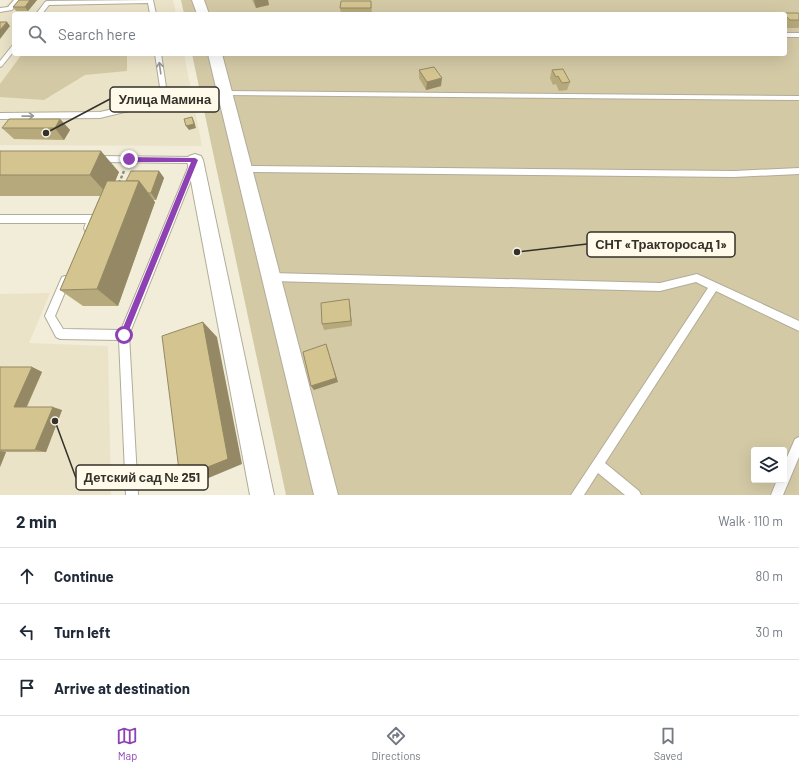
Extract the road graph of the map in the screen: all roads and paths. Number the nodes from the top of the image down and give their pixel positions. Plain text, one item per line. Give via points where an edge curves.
1 (17, 0) edge
2 (198, 0) edge
3 (0, 10) edge
4 (40, 12) edge
5 (153, 12) edge
6 (202, 12) edge
7 (787, 35) edge
8 (799, 35) edge
9 (12, 50) edge
10 (158, 56) edge
11 (216, 56) edge
12 (0, 65) edge
13 (225, 93) junction
14 (799, 98) edge
15 (0, 116) edge
16 (91, 159) edge
17 (129, 159) junction
18 (195, 160) junction
19 (244, 169) junction
20 (799, 171) edge
21 (118, 186) edge
22 (0, 219) edge
23 (83, 240) edge
24 (71, 268) edge
25 (271, 277) junction
26 (714, 286) junction
27 (799, 326) edge
28 (124, 335) junction
29 (799, 443) edge
30 (598, 465) junction
31 (787, 472) edge
32 (782, 483) edge
33 (132, 495) edge
34 (262, 495) edge
35 (326, 495) edge
36 (577, 495) edge
37 (635, 495) edge
38 (777, 495) edge

1 - 3 lane via 10,9
2 - 6 street
4 - 5 lane via 47,3 151,0
7 - 8 lane
9 - 12 lane
15 -> 10 lane via 100,115 154,102 163,87
11 - 13 street
13 - 14 lane
13 - 19 street
16 - 17 lane
17 - 18 lane
17 - 21 path
18 - 28 lane
18 - 34 street
19 - 20 lane via 734,174
19 - 25 street
22 - 23 lane via 92,219
24 - 28 lane via 50,316 60,334
25 - 26 lane via 660,287 697,278
25 - 35 street
26 - 27 lane
26 - 30 lane
28 - 33 lane
29 - 31 lane
30 - 36 lane
30 - 37 lane
32 - 38 lane

